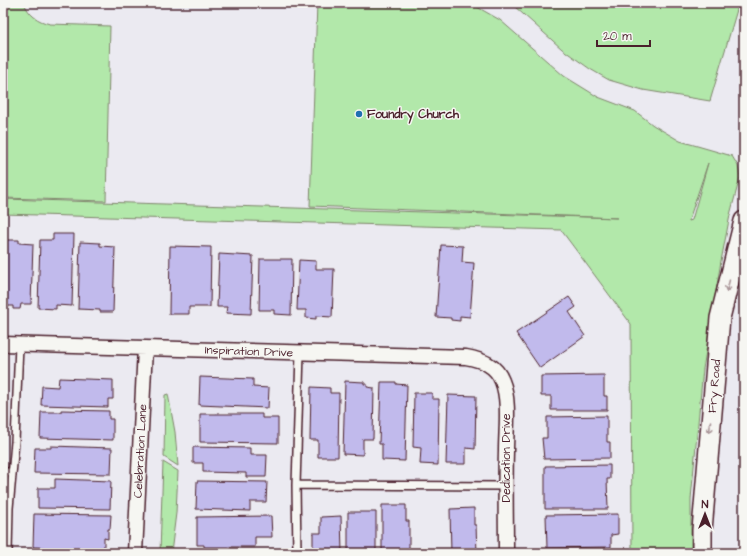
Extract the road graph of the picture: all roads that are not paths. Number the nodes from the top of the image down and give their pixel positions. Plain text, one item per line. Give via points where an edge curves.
1 (744, 221) edge
2 (3, 344) edge
3 (19, 345) junction
4 (145, 348) junction
5 (300, 353) junction
6 (493, 367) joint
7 (3, 472) edge
8 (11, 472) junction
9 (296, 485) junction
10 (505, 486) junction
11 (8, 553) edge
12 (135, 553) edge
13 (297, 553) edge
14 (506, 553) edge
15 (702, 553) edge

1 -> 15 main road, Fry Road via 720,318
2 - 3 street, Inspiration Drive
3 - 4 street, Inspiration Drive
3 - 8 lane via 15,442
4 - 5 street, Inspiration Drive
4 - 12 street, Celebration Lane
5 - 6 street, Inspiration Drive via 466,357 480,360
5 - 9 lane
6 - 10 street, Dedication Drive via 502,380 506,396
7 - 8 lane
8 - 11 lane
9 - 10 lane
9 - 13 lane
10 - 14 street, Dedication Drive

